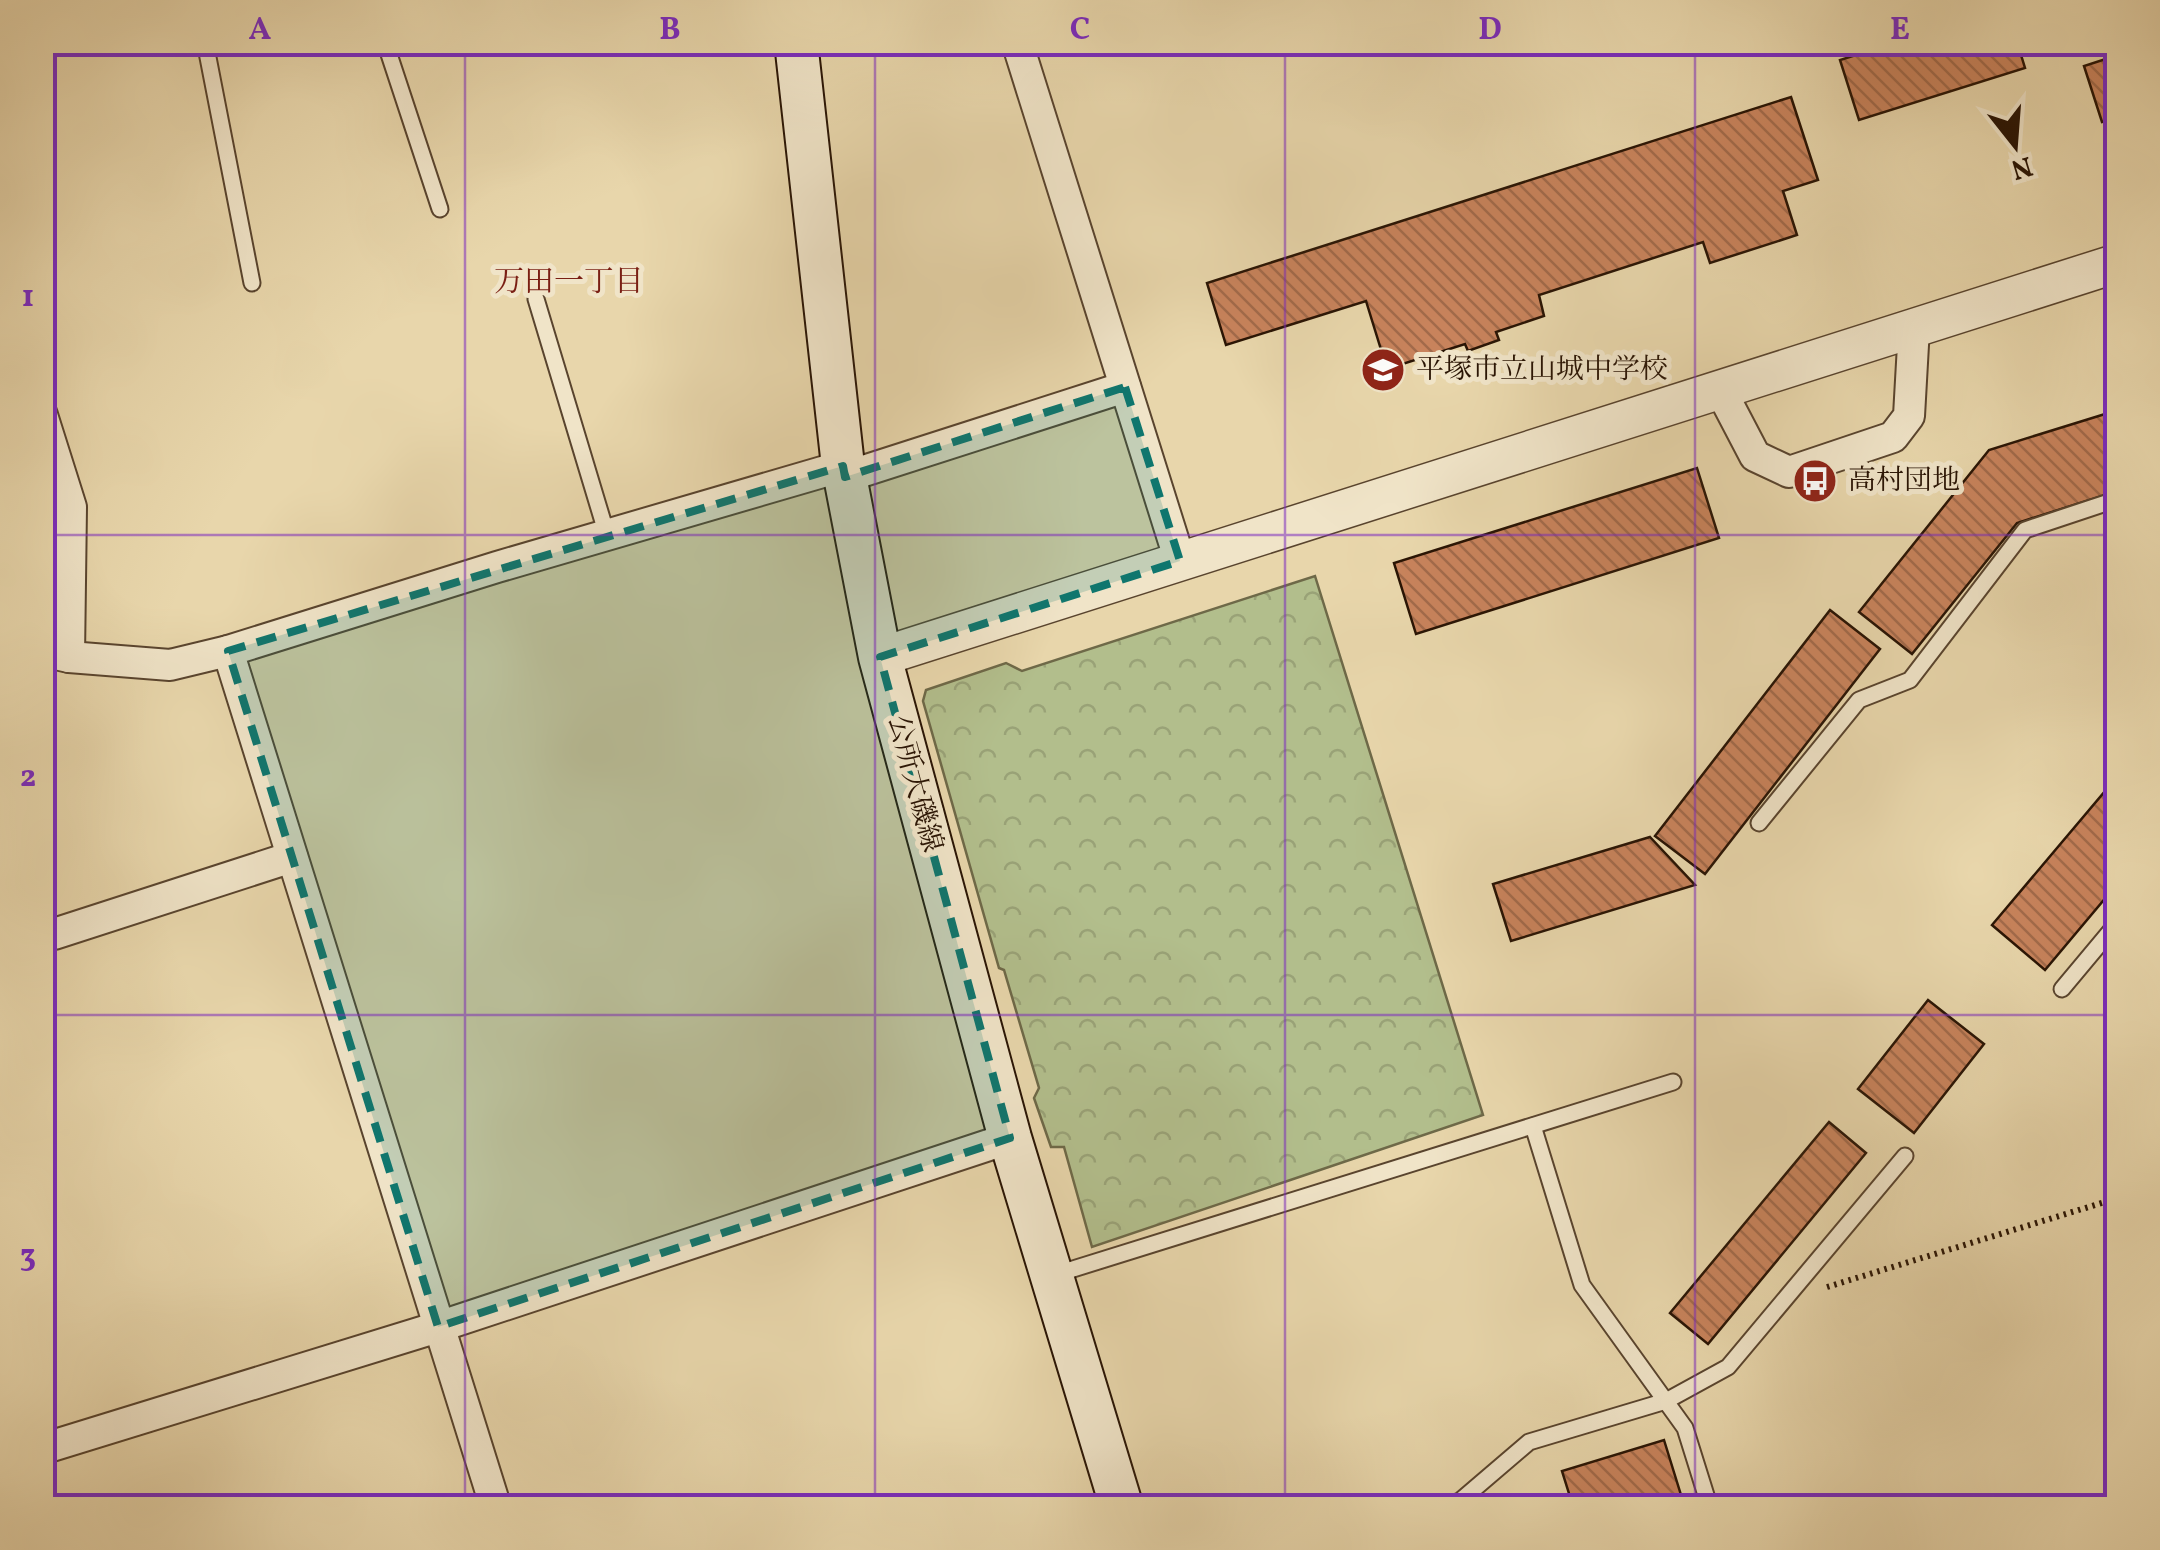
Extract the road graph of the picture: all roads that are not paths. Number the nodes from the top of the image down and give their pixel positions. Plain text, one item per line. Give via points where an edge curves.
1 (205, 42) edge
2 (385, 42) edge
3 (796, 42) edge
4 (1018, 42) edge
5 (440, 209) dead end
6 (2118, 263) edge
7 (252, 283) dead end
8 (536, 299) dead end
9 (1914, 327) junction
10 (1125, 387) junction
11 (1721, 391) junction
12 (42, 416) edge
13 (844, 472) junction
14 (2118, 498) edge
15 (607, 535) junction
16 (1180, 560) junction
17 (228, 651) junction
18 (56, 654) edge
19 (880, 657) junction
20 (1759, 823) dead end
21 (292, 857) junction
22 (2118, 922) edge
23 (54, 934) dead end
24 (2062, 989) dead end
25 (1674, 1082) dead end
26 (1532, 1126) junction
27 (1010, 1138) junction
28 (1905, 1156) dead end
29 (1053, 1276) junction
30 (438, 1327) junction
31 (1666, 1401) junction
32 (42, 1449) edge
33 (496, 1508) edge
34 (1122, 1508) edge
35 (1438, 1508) edge
36 (1710, 1508) edge

1 - 7 lane
2 - 5 lane
3 - 13 main road, 公所大磯線
4 - 10 street
6 - 9 street
8 - 15 lane
9 - 11 street
9 - 11 street via 1909,416 1894,437 1789,472 1755,456
10 - 13 street
10 - 16 street
11 - 16 street
12 - 18 street via 71,506
13 - 15 street
13 - 19 main road, 公所大磯線
14 - 20 lane via 2025,530 1910,680 1859,700
15 - 17 street
16 - 19 street
17 - 18 street via 170,664
17 - 21 street
19 - 27 main road, 公所大磯線
21 - 23 street
21 - 30 street
22 - 24 lane
25 - 26 lane
26 - 29 lane
26 - 31 lane via 1582,1285
27 - 29 main road, 公所大磯線
27 - 30 street
28 - 31 lane via 1728,1367
29 - 34 main road, 公所大磯線
30 - 32 street
30 - 33 street
31 - 35 lane via 1529,1442 1460,1501
31 - 36 lane via 1685,1428

